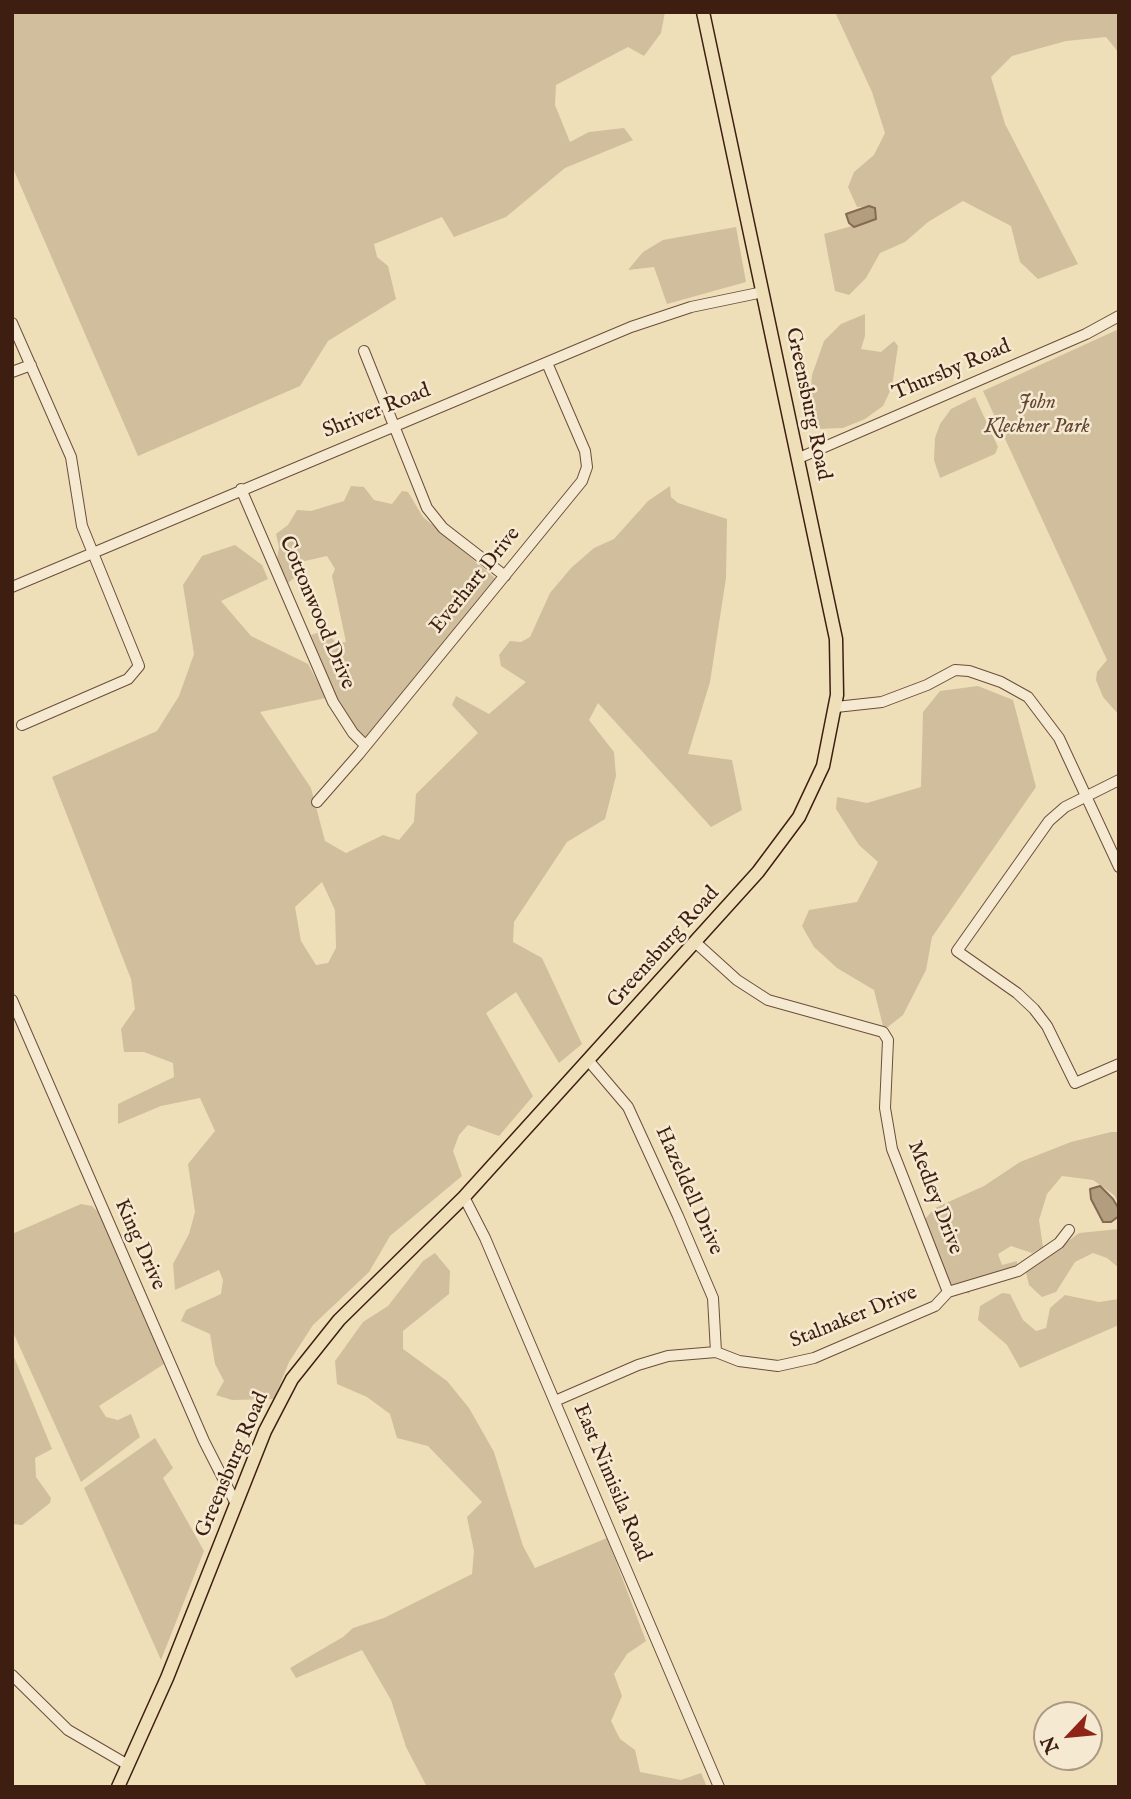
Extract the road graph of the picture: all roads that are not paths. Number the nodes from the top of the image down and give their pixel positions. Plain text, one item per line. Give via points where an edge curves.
1 (703, 12) edge
2 (763, 292) junction
3 (1119, 316) edge
4 (12, 323) edge
5 (364, 351) dead end
6 (547, 363) junction
7 (31, 365) junction
8 (12, 372) edge
9 (394, 426) junction
10 (799, 458) junction
11 (242, 489) junction
12 (93, 552) junction
13 (505, 576) junction
14 (12, 587) edge
15 (836, 707) junction
16 (22, 725) dead end
17 (365, 745) junction
18 (1119, 780) edge
19 (1087, 796) junction
20 (317, 802) dead end
21 (1119, 867) edge
22 (695, 942) junction
23 (12, 1000) edge
24 (588, 1060) junction
25 (1119, 1064) edge
26 (464, 1197) junction
27 (1069, 1230) dead end
28 (948, 1292) junction
29 (716, 1352) junction
30 (555, 1401) junction
31 (236, 1504) junction
32 (14, 1679) edge
33 (128, 1765) junction
34 (118, 1787) edge
35 (719, 1787) edge

1 - 2 main road, Greensburg Road
2 - 6 street, Shriver Road via 675,311
2 - 10 main road, Greensburg Road
3 - 10 street, Thursby Road via 1074,340
4 - 7 street
5 - 9 street
6 - 9 street, Shriver Road
6 - 13 street, Everhart Drive via 585,451 587,467 579,486
7 - 8 street
7 - 12 street via 71,457 78,512
9 - 11 street, Shriver Road
9 - 13 street via 434,518
10 - 15 main road, Greensburg Road via 836,639
11 - 12 street, Shriver Road
11 - 17 street, Cottonwood Drive via 333,702
12 - 14 street, Shriver Road
12 - 16 street via 139,660 137,672
13 - 17 street, Everhart Drive
15 - 19 street via 882,702 955,670 979,675 1028,697 1050,722
15 - 22 main road, Greensburg Road via 822,766 799,817 775,852
17 - 20 street, Everhart Drive
18 - 19 street
19 - 21 street
19 - 25 street via 1049,821 957,951 1034,1009 1075,1083
22 - 24 main road, Greensburg Road
22 - 28 street, Medley Drive via 746,987 768,1000 884,1034 888,1047 885,1108 892,1149
23 - 31 street, King Drive via 204,1441
24 - 26 main road, Greensburg Road
24 - 29 street, Hazeldell Drive via 628,1107 668,1193 709,1288 717,1325
26 - 30 street, East Nimisila Road
26 - 31 main road, Greensburg Road via 339,1320 306,1359 273,1412
27 - 28 street, Stalnaker Drive via 1059,1243 1018,1271
28 - 29 street, Stalnaker Drive via 935,1306 799,1363 760,1365
29 - 30 street, Stalnaker Drive via 653,1360
30 - 35 street, East Nimisila Road
31 - 33 main road, Greensburg Road
32 - 33 street via 68,1730
33 - 34 main road, Greensburg Road

